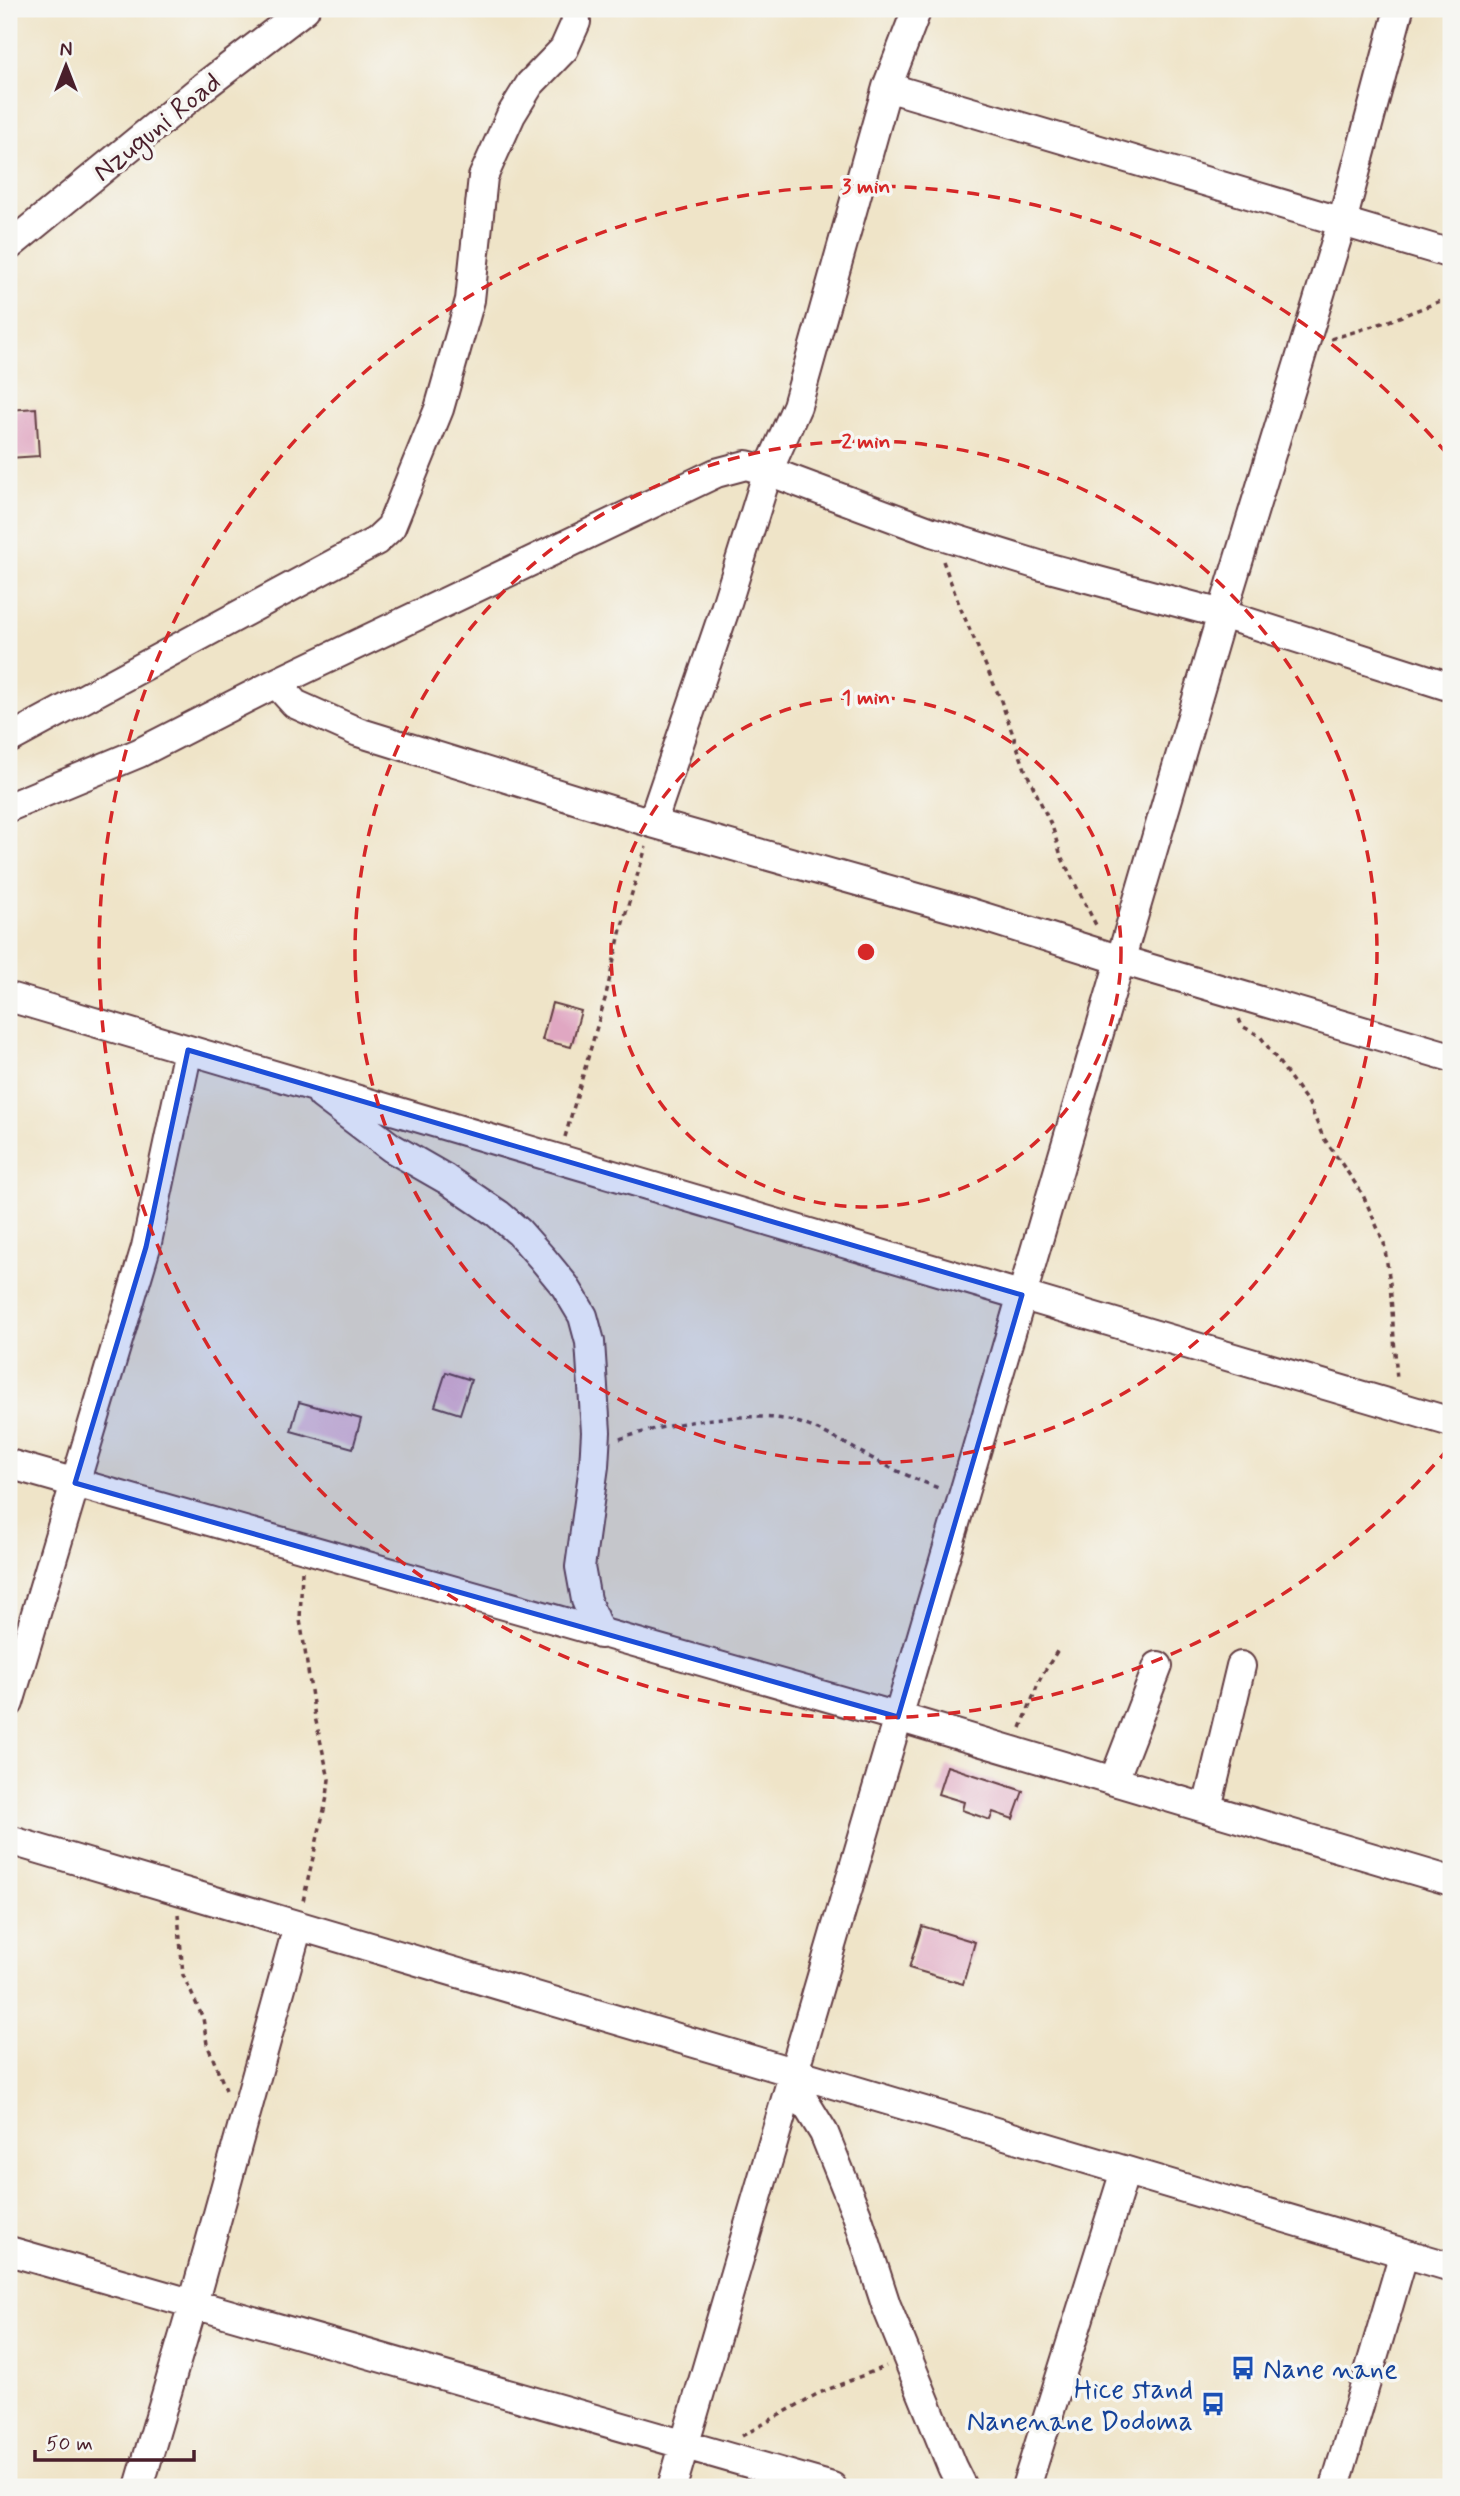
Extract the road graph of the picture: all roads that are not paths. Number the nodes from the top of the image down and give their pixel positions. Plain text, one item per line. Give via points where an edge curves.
1 (305, 9) edge
2 (575, 9) edge
3 (917, 9) edge
4 (1399, 9) edge
5 (887, 87) junction
6 (1342, 222) junction
7 (9, 246) edge
8 (1451, 254) edge
9 (768, 471) junction
10 (1222, 614) junction
11 (276, 683) junction
12 (1451, 687) edge
13 (9, 740) edge
14 (9, 807) edge
15 (652, 823) junction
16 (1116, 959) junction
17 (9, 997) edge
18 (188, 1050) junction
19 (1451, 1057) edge
20 (311, 1086) junction
21 (1022, 1295) junction
22 (1451, 1422) edge
23 (9, 1464) edge
24 (75, 1483) junction
25 (600, 1634) junction
26 (1158, 1666) dead end
27 (1241, 1666) dead end
28 (9, 1703) edge
29 (898, 1717) junction
30 (1114, 1780) junction
31 (1207, 1808) junction
32 (9, 1840) edge
33 (1451, 1881) edge
34 (298, 1926) junction
35 (794, 2072) junction
36 (1125, 2171) junction
37 (9, 2251) edge
38 (1404, 2253) junction
39 (1451, 2267) edge
40 (193, 2304) junction
41 (697, 2448) junction
42 (139, 2487) edge
43 (672, 2487) edge
44 (832, 2487) edge
45 (962, 2487) edge
46 (1026, 2487) edge
47 (1335, 2487) edge

1 - 7 street, Nzuguni Road
2 - 13 street via 576,22 564,49 530,84 483,177 470,300 439,409 391,527 376,541
3 - 5 street
4 - 6 street
5 - 6 street
5 - 9 street via 797,406
6 - 8 street
6 - 10 street
9 - 10 street via 1042,566
9 - 11 street via 746,466 716,472
9 - 15 street
10 - 12 street
10 - 16 street
11 - 14 street via 139,753
11 - 15 street via 295,704 358,732
15 - 16 street
16 - 19 street
16 - 21 street
17 - 18 street
18 - 20 street
18 - 24 street via 146,1247
20 - 21 street
20 - 25 street via 392,1147 498,1214 565,1286 583,1316 590,1342 595,1448 580,1567 586,1600
21 - 22 street
21 - 29 street
23 - 24 street
24 - 25 street
24 - 28 street
25 - 29 street
26 - 30 street
27 - 31 street
29 - 30 street
29 - 35 street
30 - 31 street
31 - 33 street
32 - 34 street
34 - 35 street
34 - 40 street
35 - 36 street
35 - 41 street
35 - 45 street via 803,2099 824,2133 886,2305
36 - 38 street
36 - 46 street
37 - 40 street
38 - 39 street
38 - 47 street
40 - 41 street
40 - 42 street
41 - 43 street
41 - 44 street

